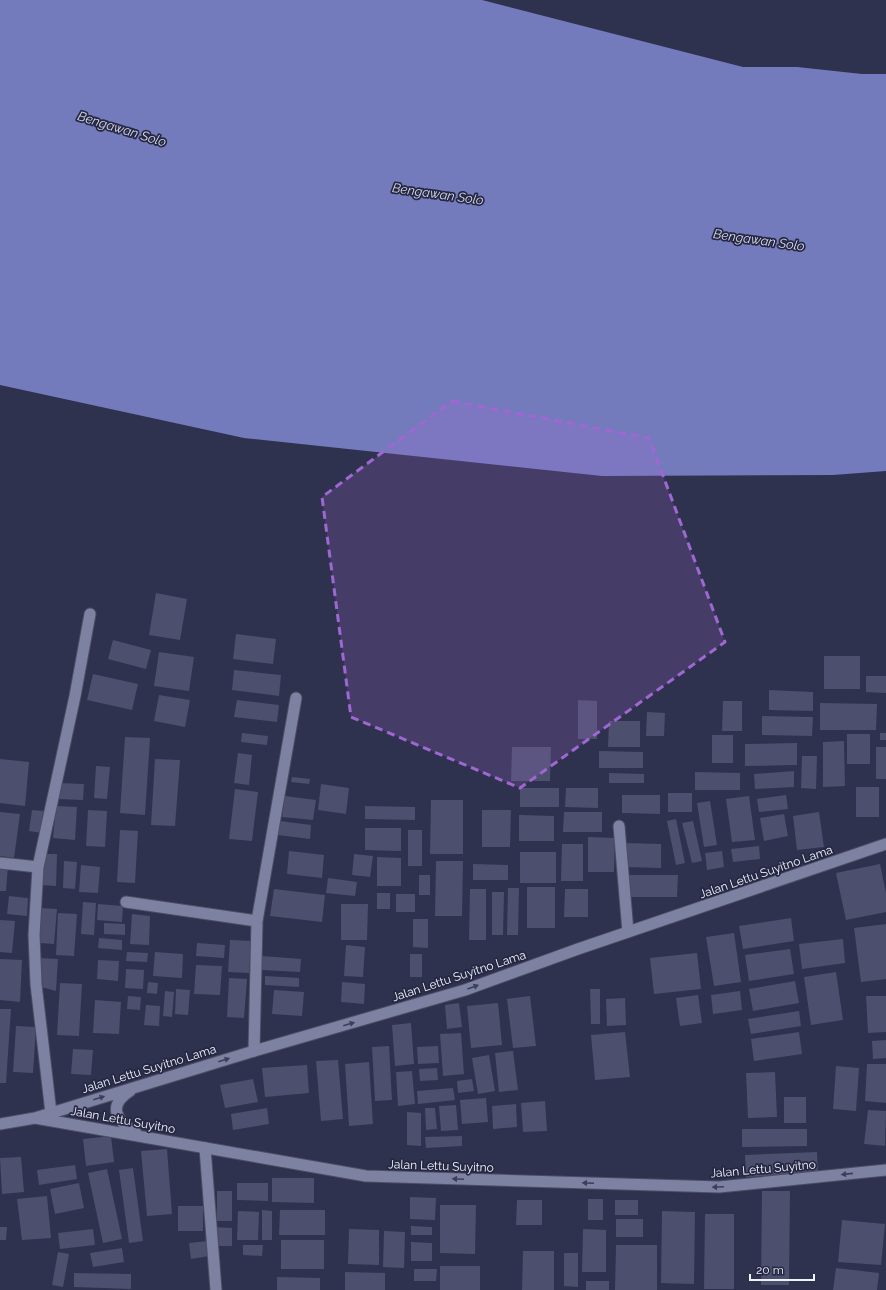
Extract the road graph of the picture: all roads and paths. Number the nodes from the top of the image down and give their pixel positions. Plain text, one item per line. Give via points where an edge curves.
1 (90, 614) dead end
2 (296, 698) dead end
3 (619, 826) dead end
4 (886, 844) edge
5 (0, 863) edge
6 (38, 867) junction
7 (126, 902) dead end
8 (257, 921) junction
9 (628, 932) junction
10 (254, 1051) junction
11 (141, 1085) junction
12 (51, 1113) junction
13 (35, 1118) junction
14 (0, 1124) edge
15 (140, 1135) junction
16 (206, 1148) junction
17 (886, 1170) edge
18 (216, 1290) edge

1 - 6 main road
2 - 8 main road
3 - 9 main road
4 - 9 main road, Jalan Lettu Suyitno Lama
5 - 6 main road
6 - 12 main road via 34,935 36,984
7 - 8 main road
8 - 10 main road
10 -> 9 main road, Jalan Lettu Suyitno Lama via 465,990
11 -> 10 main road, Jalan Lettu Suyitno Lama
12 -> 11 main road, Jalan Lettu Suyitno Lama
11 - 15 main road via 122,1096 117,1103 120,1121
12 - 13 main road, Jalan Lettu Suyitno Lama
13 - 14 main road, Jalan Lettu Suyitno
13 - 15 main road, Jalan Lettu Suyitno
15 - 16 main road, Jalan Lettu Suyitno
17 -> 16 main road, Jalan Lettu Suyitno via 719,1187 366,1176
16 - 18 main road

